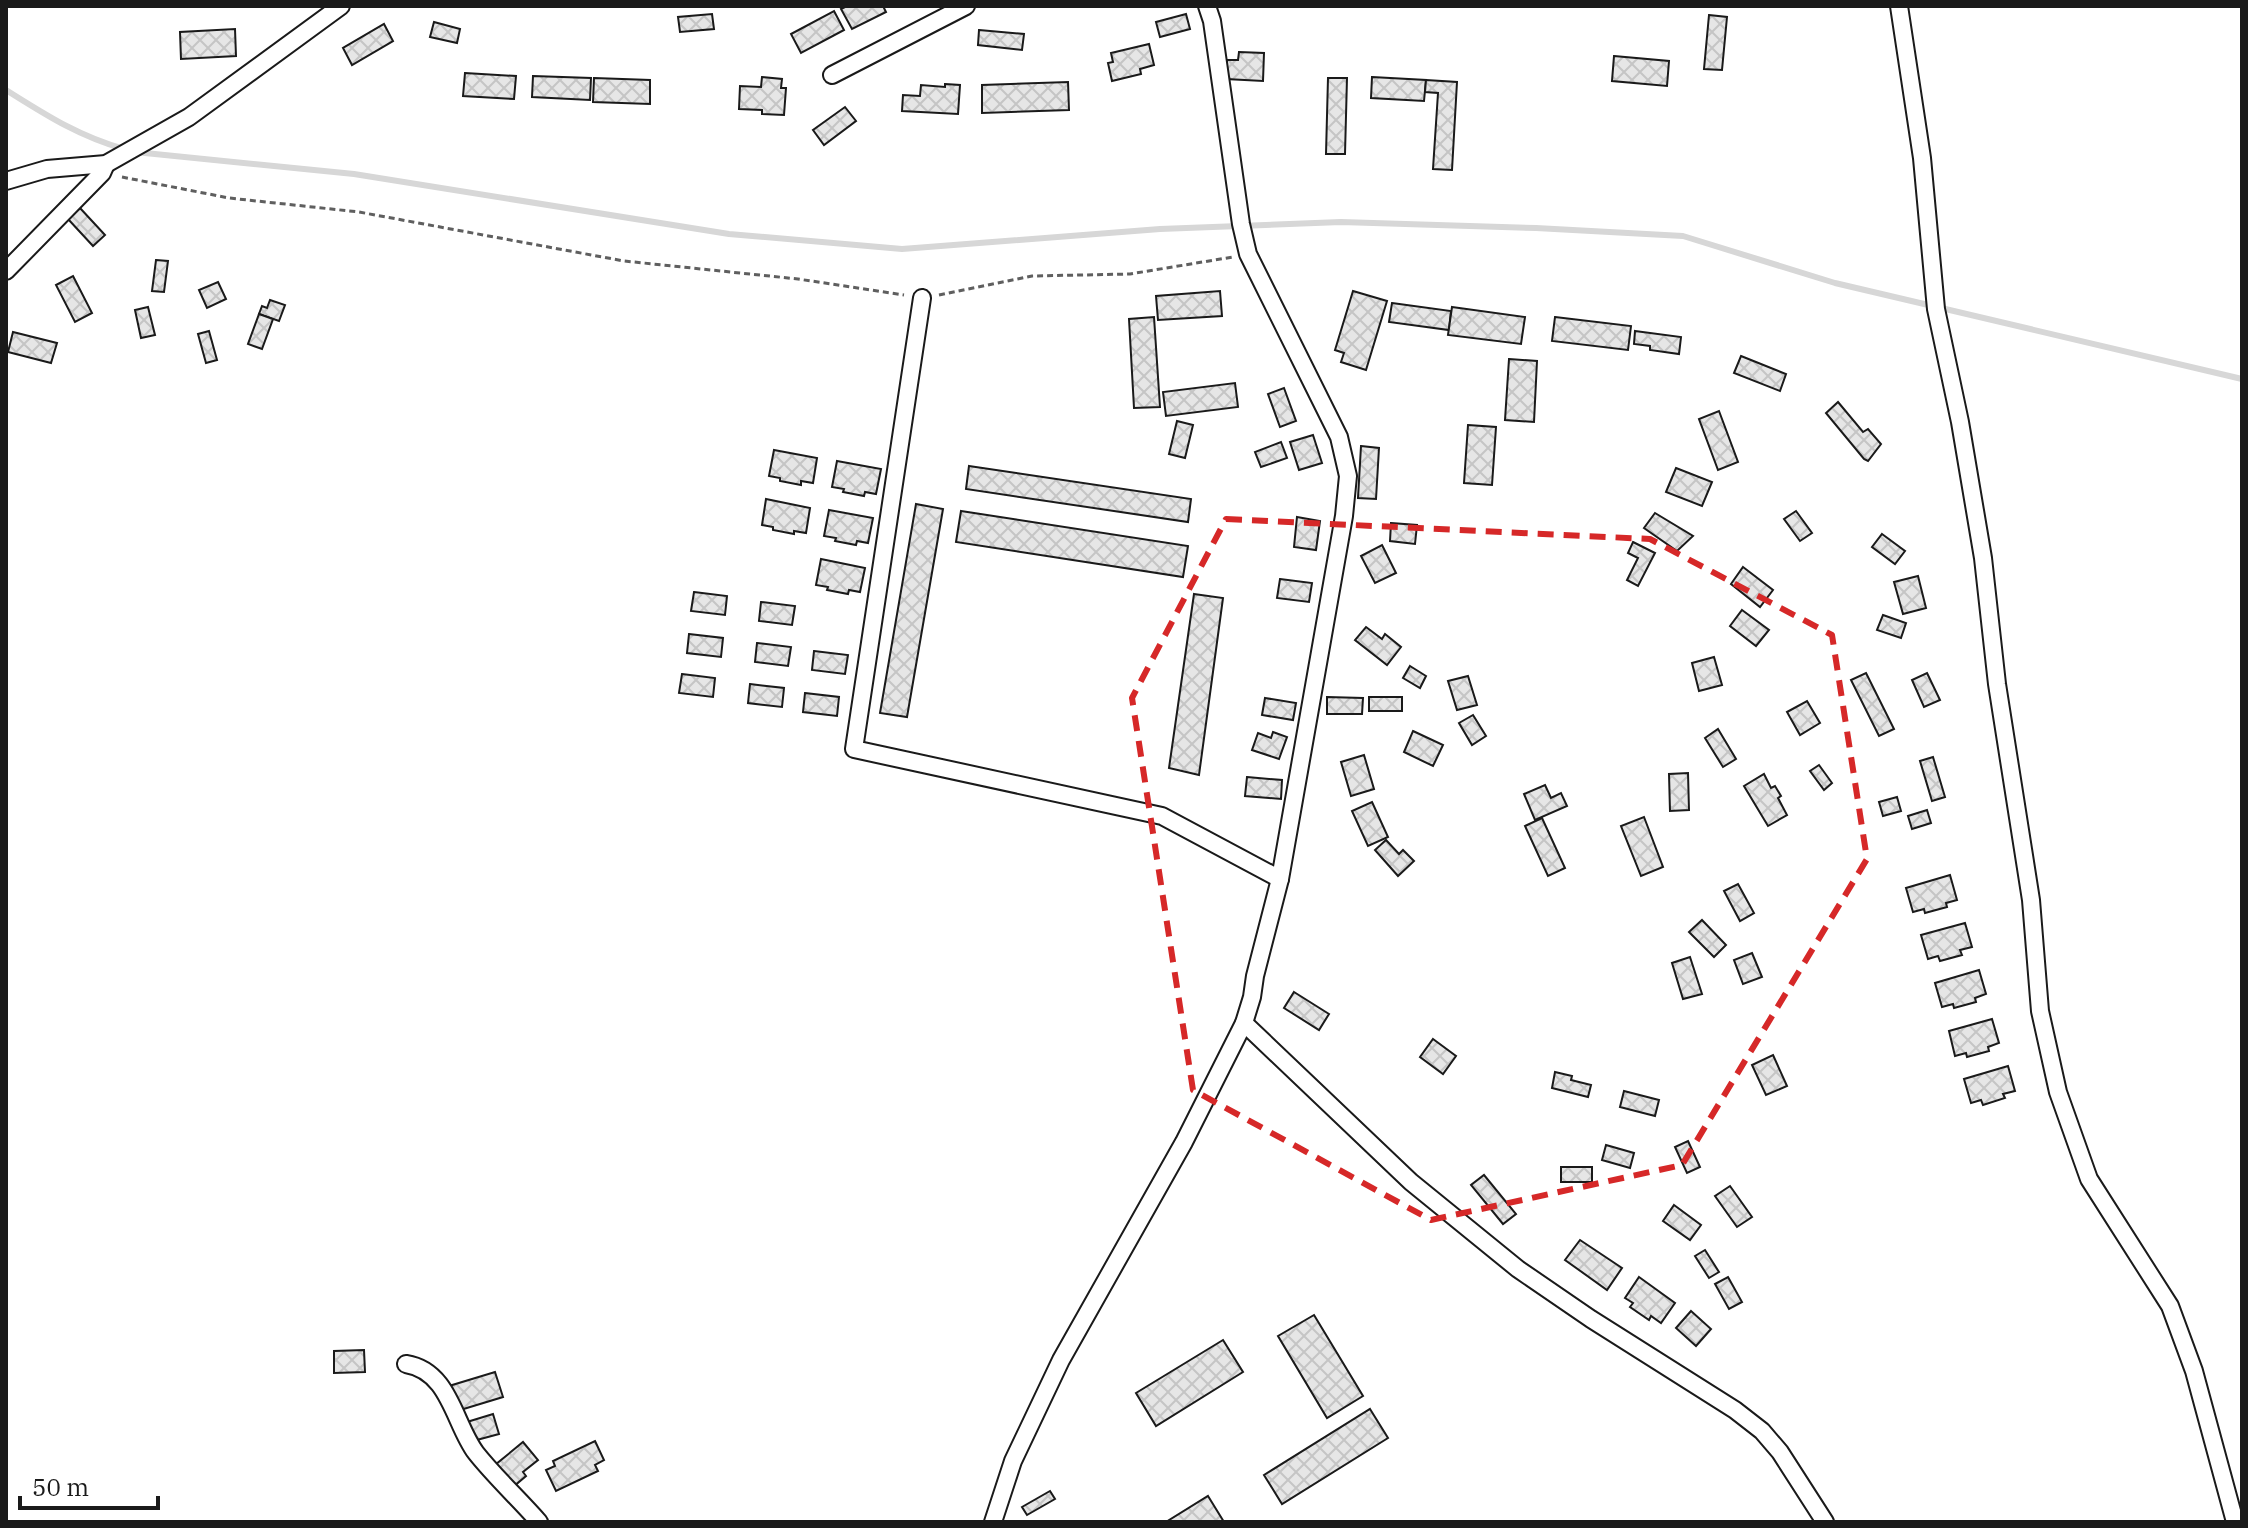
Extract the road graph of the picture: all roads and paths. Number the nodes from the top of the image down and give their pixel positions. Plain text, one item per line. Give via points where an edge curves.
1 (341, 6) edge
2 (966, 6) edge
3 (1207, 6) edge
4 (1899, 6) edge
5 (832, 75) dead end
6 (104, 168) junction
7 (6, 181) edge
8 (1248, 254) junction
9 (6, 271) edge
10 (922, 298) junction
11 (1280, 879) junction
12 (1244, 1023) junction
13 (406, 1364) dead end
14 (539, 1522) edge
15 (993, 1522) edge
16 (1825, 1522) edge
17 (2235, 1522) edge

1 - 6 street via 189,117
2 - 5 street
3 - 8 street
4 - 17 street via 1922,158 1936,309 1983,558 2031,900 2040,1011 2058,1092 2089,1179 2170,1306 2194,1371
6 - 7 street via 47,169
6 - 9 street
6 - 10 path via 229,198 359,212 624,261
8 - 10 path via 1130,274 1032,276
8 - 11 street via 1339,437 1348,476
10 - 11 street via 854,749 1162,816
11 - 12 street
12 - 15 street via 1184,1142 1061,1360 1013,1461
12 - 16 street via 1411,1182 1518,1269 1762,1431
13 - 14 street via 433,1377 475,1452

